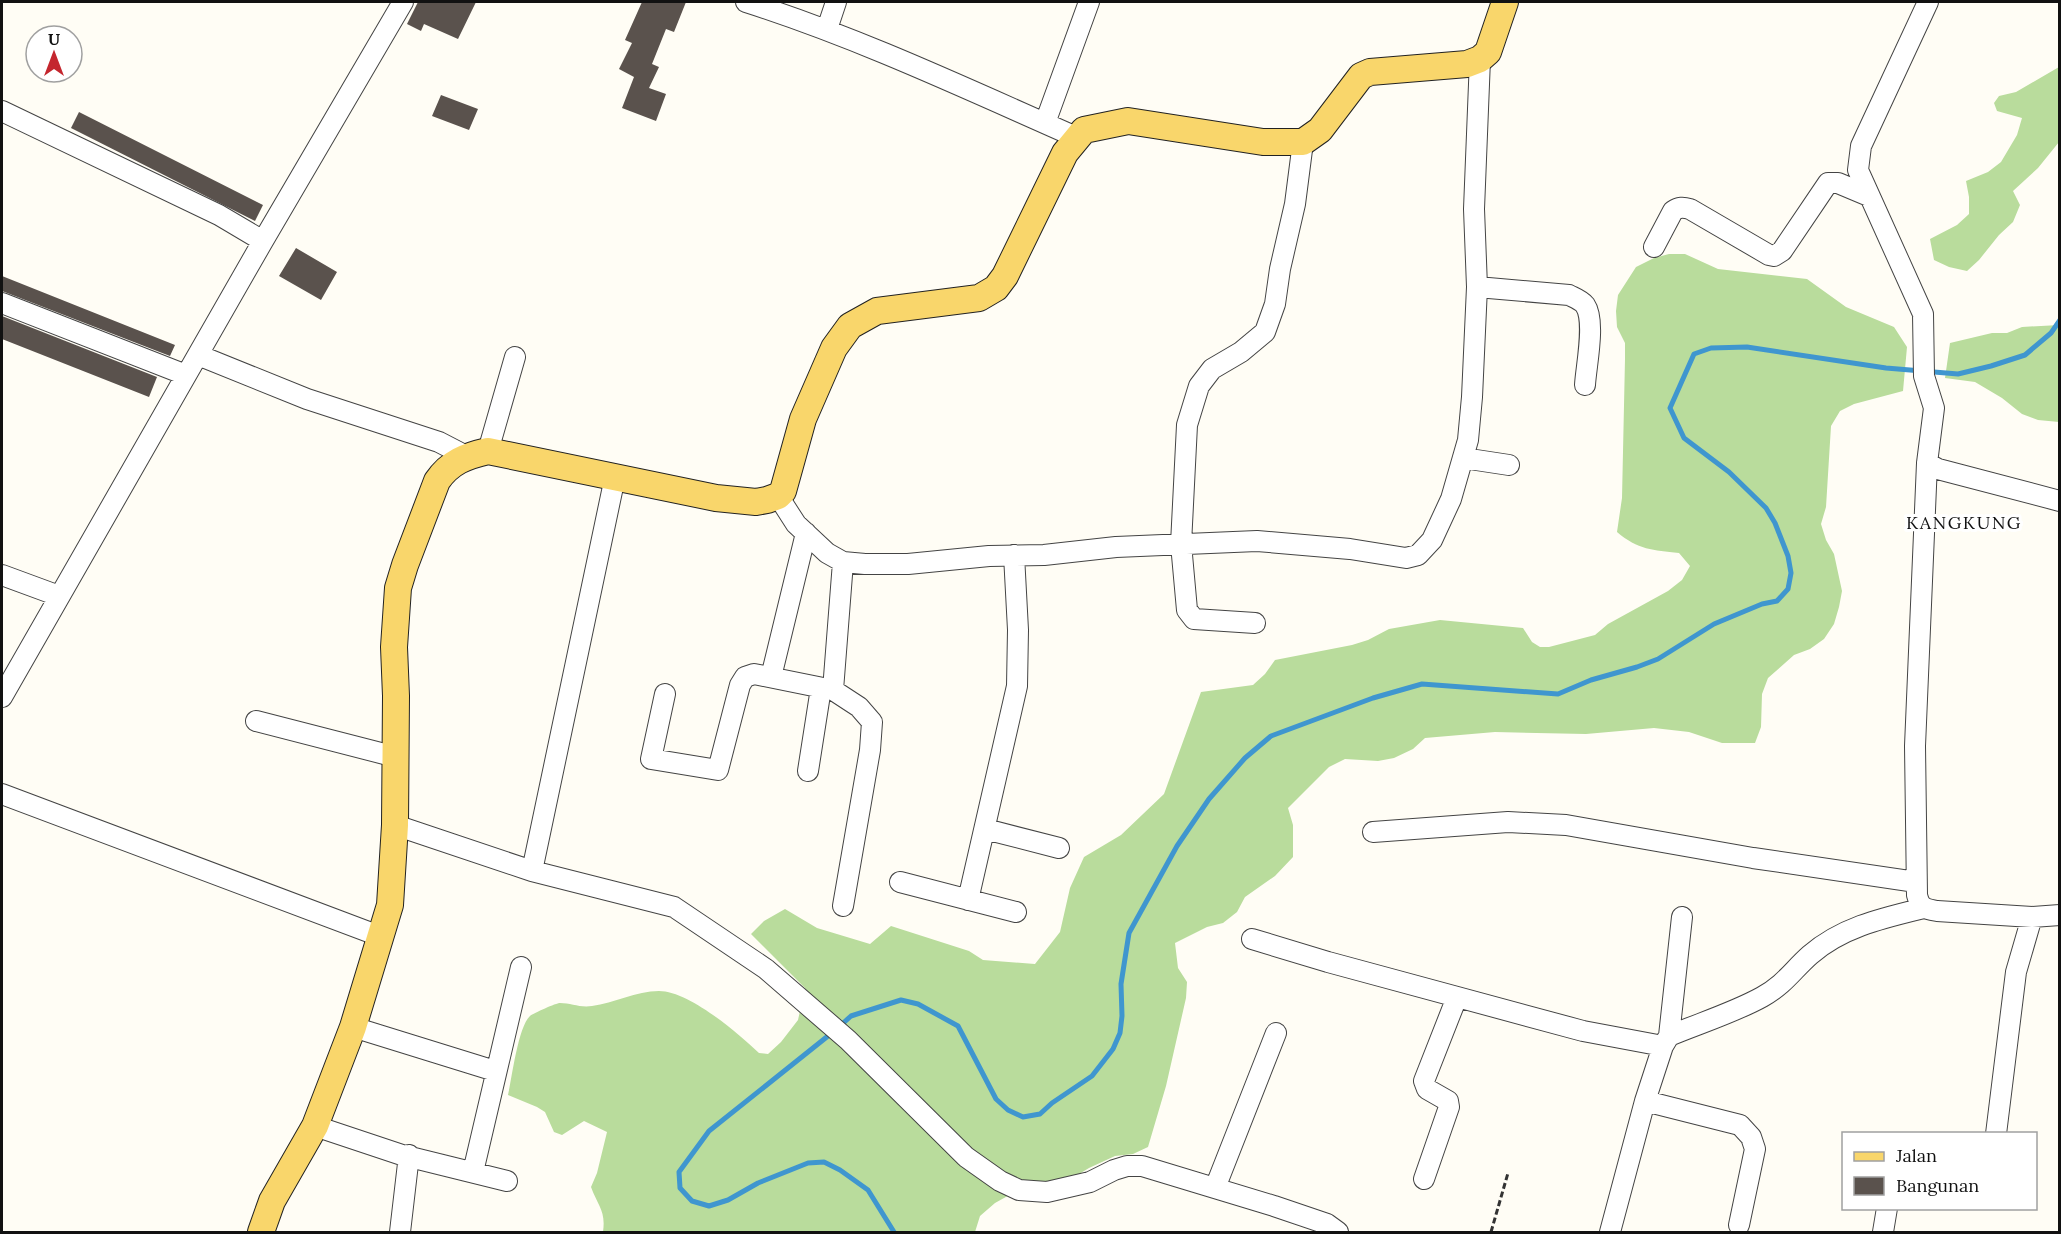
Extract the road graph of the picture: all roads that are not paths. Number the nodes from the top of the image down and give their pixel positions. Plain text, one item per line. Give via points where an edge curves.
1 (404, 2) edge
2 (746, 2) edge
3 (836, 2) edge
4 (1089, 2) edge
5 (1505, 2) edge
6 (1928, 2) edge
7 (827, 29) junction
8 (1480, 59) junction
9 (2, 111) edge
10 (1045, 123) junction
11 (1076, 137) junction
12 (1303, 142) junction
13 (1869, 196) junction
14 (263, 242) junction
15 (1654, 247) dead end
16 (1477, 288) junction
17 (2, 303) edge
18 (198, 355) junction
19 (515, 357) dead end
20 (186, 375) junction
21 (1585, 386) dead end
22 (477, 453) junction
23 (1463, 458) junction
24 (1928, 463) junction
25 (1509, 465) dead end
26 (615, 477) junction
27 (778, 496) junction
28 (2060, 501) edge
29 (806, 533) junction
30 (1181, 544) junction
31 (1014, 555) junction
32 (843, 562) junction
33 (2, 575) edge
34 (59, 596) junction
35 (1255, 623) dead end
36 (771, 677) junction
37 (827, 689) junction
38 (665, 694) dead end
39 (2, 697) edge
40 (256, 721) dead end
41 (396, 757) junction
42 (808, 771) dead end
43 (2, 794) edge
44 (395, 825) junction
45 (985, 829) junction
46 (1373, 832) dead end
47 (1059, 848) dead end
48 (532, 871) junction
49 (900, 882) dead end
50 (1916, 882) junction
51 (968, 900) junction
52 (843, 906) dead end
53 (1924, 908) junction
54 (1016, 912) dead end
55 (2060, 915) edge
56 (1683, 917) dead end
57 (2032, 917) junction
58 (382, 937) junction
59 (1252, 939) dead end
60 (520, 967) dead end
61 (1457, 997) junction
62 (352, 1027) junction
63 (1276, 1033) dead end
64 (1666, 1041) junction
65 (495, 1071) junction
66 (1645, 1101) junction
67 (315, 1126) junction
68 (1996, 1132) edge
69 (409, 1155) junction
70 (473, 1172) junction
71 (1424, 1179) dead end
72 (507, 1181) dead end
73 (1215, 1188) junction
74 (1887, 1210) edge
75 (1739, 1225) dead end
76 (261, 1233) edge
77 (400, 1233) edge
78 (1338, 1233) edge
79 (1610, 1233) edge
80 (1883, 1233) edge

1 - 14 street
2 - 7 street
3 - 7 street
4 - 10 street
5 - 8 main road via 1488,51
6 - 13 street via 1861,146 1858,170
7 - 10 street
8 - 12 main road via 1467,64 1361,76 1320,130
8 - 16 street via 1474,209
9 - 14 street via 219,215
10 - 11 street
11 - 12 main road via 1084,130 1128,121 1263,142
11 - 27 main road via 996,288 979,298 877,311 850,326 834,348 803,419 788,477
12 - 30 street via 1275,304 1265,332 1212,369 1199,386 1190,415
13 - 15 street via 1838,183 1828,183 1782,251 1774,256 1684,207 1673,211
13 - 24 street via 1923,314 1924,376 1934,408
14 - 18 street
16 - 21 street via 1579,299 1590,319
16 - 23 street via 1472,396
17 - 20 street
18 - 20 street
18 - 22 street via 307,399
19 - 22 street
20 - 34 street
22 - 26 main road
22 - 41 main road via 444,471 437,481 398,588 394,647
23 - 25 street
23 - 30 street via 1451,499 1432,540 1418,555 1406,558 1257,541
24 - 28 street
24 - 50 street via 1915,746
26 - 27 main road via 716,498 756,502
26 - 48 street
27 - 29 street
29 - 32 street
29 - 36 street
30 - 31 street
30 - 35 street via 1190,615 1194,619
31 - 32 street via 908,564
31 - 45 street via 1017,686
32 - 37 street
33 - 34 street
34 - 39 street
36 - 37 street
36 - 38 street via 754,674 745,677 740,685 718,770 651,759
37 - 42 street
37 - 52 street via 859,707 872,722
40 - 41 street
41 - 44 main road
43 - 58 street
44 - 48 street
44 - 58 main road via 390,905
45 - 47 street
45 - 51 street
46 - 50 street via 1508,822 1566,825
48 - 73 street via 674,907 765,969 848,1041 966,1157 1019,1190 1047,1192 1090,1182 1127,1166 1142,1166
49 - 51 street
50 - 53 street via 1919,903
51 - 54 street
53 - 57 street
53 - 64 street via 1878,919 1841,934 1811,954 1785,982 1762,997
55 - 57 street
56 - 64 street
57 - 68 street via 2016,972
58 - 62 main road
59 - 61 street
60 - 65 street
61 - 64 street via 1583,1031
61 - 71 street via 1424,1081 1427,1089 1448,1101 1449,1107
62 - 65 street
62 - 67 main road
63 - 73 street
64 - 66 street
65 - 70 street
66 - 75 street via 1740,1125 1751,1137 1755,1149
66 - 79 street
67 - 69 street
67 - 76 main road via 272,1202
69 - 70 street
69 - 77 street
70 - 72 street
73 - 78 street via 1327,1224
74 - 80 street

